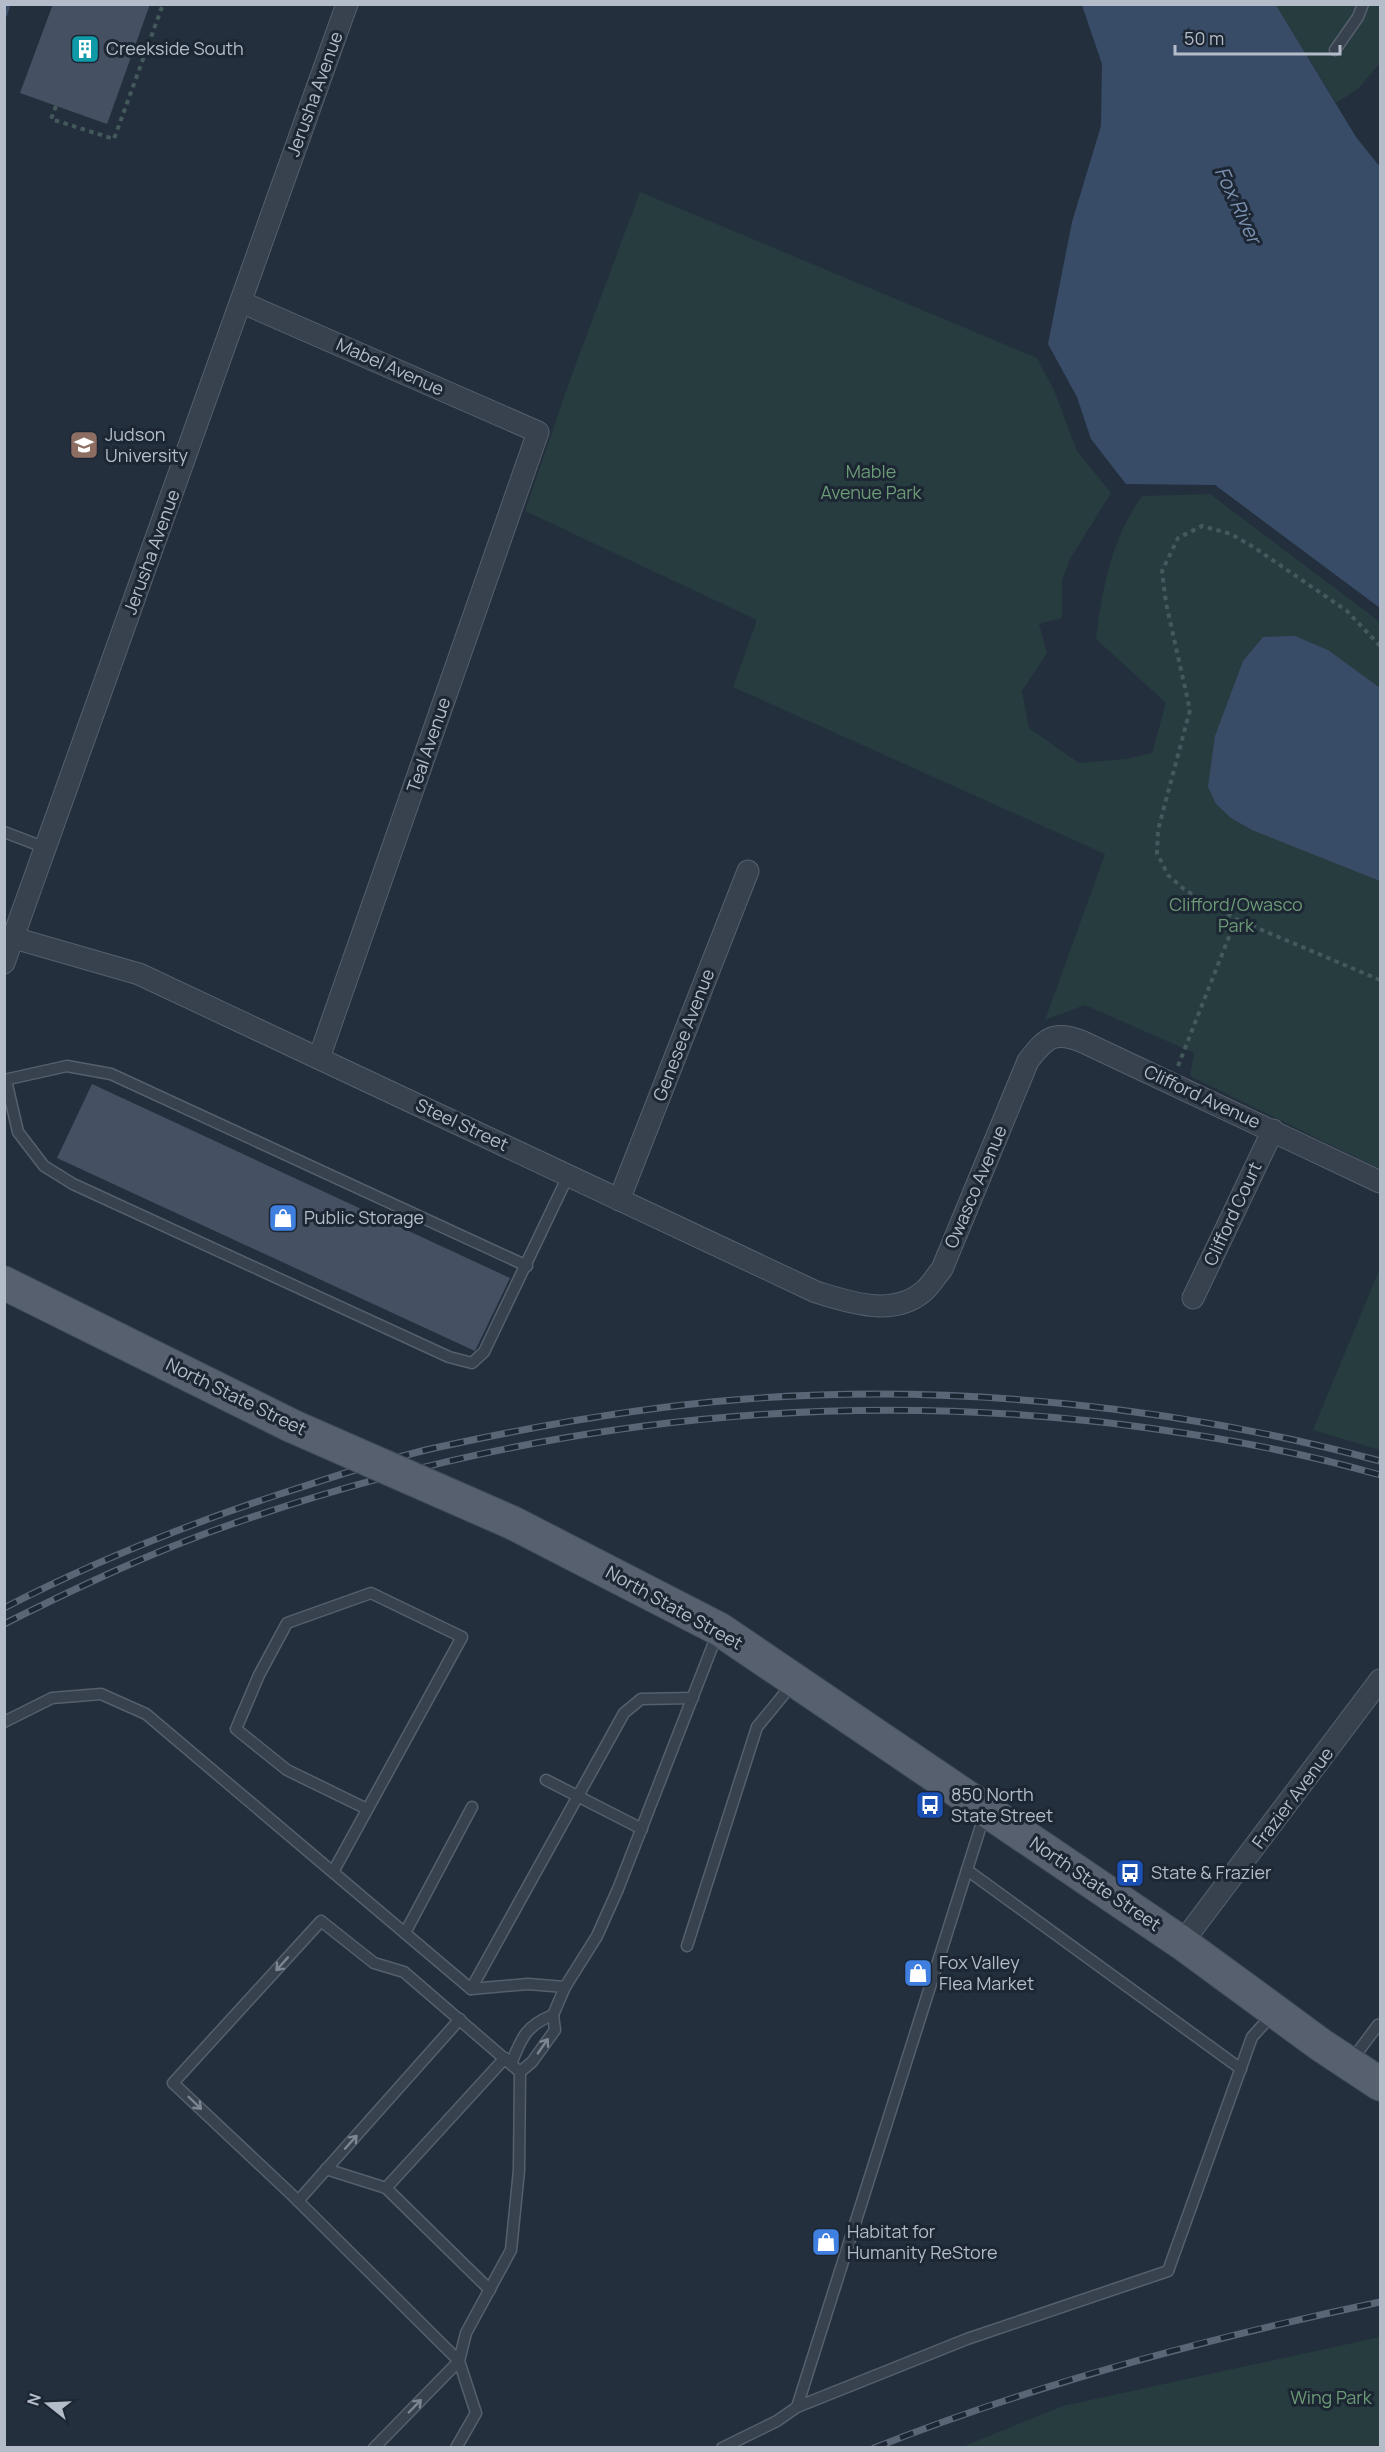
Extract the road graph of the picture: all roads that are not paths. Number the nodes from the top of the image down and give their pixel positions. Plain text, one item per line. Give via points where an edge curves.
1 (347, 4) edge
2 (1363, 4) edge
3 (1335, 50) dead end
4 (241, 302) junction
5 (538, 432) joint
6 (4, 832) edge
7 (46, 848) junction
8 (748, 871) dead end
9 (14, 938) junction
10 (5, 962) edge
11 (319, 1058) junction
12 (1028, 1061) joint
13 (5, 1080) edge
14 (1273, 1130) junction
15 (568, 1176) junction
16 (1380, 1182) edge
17 (620, 1200) junction
18 (527, 1266) junction
19 (4, 1283) edge
20 (1193, 1298) dead end
21 (908, 1302) joint
22 (719, 1629) junction
23 (795, 1680) junction
24 (1380, 1680) edge
25 (693, 1698) junction
26 (4, 1722) edge
27 (546, 1780) dead end
28 (577, 1796) junction
29 (472, 1807) dead end
30 (367, 1809) junction
31 (986, 1810) junction
32 (642, 1829) junction
33 (967, 1870) junction
34 (333, 1872) junction
35 (405, 1933) junction
36 (1182, 1943) junction
37 (687, 1946) dead end
38 (565, 1987) junction
39 (471, 1989) junction
40 (1275, 2011) junction
41 (553, 2015) junction
42 (460, 2019) junction
43 (1380, 2024) edge
44 (508, 2061) junction
45 (1349, 2064) junction
46 (1241, 2068) junction
47 (520, 2072) junction
48 (1380, 2084) edge
49 (326, 2169) junction
50 (386, 2188) junction
51 (298, 2201) junction
52 (490, 2290) junction
53 (459, 2361) junction
54 (798, 2408) junction
55 (374, 2448) edge
56 (456, 2448) edge
57 (722, 2448) edge

1 - 4 street, Jerusha Avenue
2 - 3 lane via 1359,17
4 - 5 street, Mabel Avenue
4 - 7 street, Jerusha Avenue
5 - 11 street, Teal Avenue
6 - 7 lane
7 - 9 street, Jerusha Avenue
8 - 17 street, Genesee Avenue
9 - 10 street, Jerusha Avenue
9 - 11 street, Steel Street via 139,975
11 - 15 street, Steel Street
12 - 14 street, Clifford Avenue via 1055,1035 1069,1036
12 - 21 street, Owasco Avenue via 942,1269 924,1291
13 - 18 lane via 67,1066 111,1074
13 - 18 lane via 18,1132 44,1166 73,1184 449,1357 472,1363 484,1352
14 - 16 street, Clifford Avenue
14 - 20 street, Clifford Court
15 - 17 street, Steel Street
15 - 18 lane
17 - 21 street, Steel Street via 816,1292 883,1307
19 - 22 main road, North State Street, bridge via 292,1426 513,1523
22 - 23 main road, North State Street
22 - 25 lane
23 - 31 main road, North State Street
23 - 37 lane via 757,1727
24 - 36 street, Frazier Avenue
25 - 28 lane via 641,1699 624,1713
25 - 32 lane
26 - 34 lane via 52,1698 101,1694 146,1714
27 - 28 lane
28 - 32 lane
28 - 39 lane
29 - 35 lane
30 - 30 lane via 462,1637 371,1593 287,1623 236,1729 286,1770
30 - 34 lane
31 - 33 lane
31 - 36 main road, North State Street
32 - 38 lane via 597,1936
33 - 46 lane
33 - 54 lane
34 - 35 lane
35 - 39 lane
36 - 40 main road, North State Street
38 - 39 lane via 528,1984
38 - 41 lane
40 - 45 main road, North State Street
40 - 46 lane via 1252,2037
41 - 44 lane via 536,2021
47 -> 41 lane via 555,2030
42 - 44 lane
49 -> 42 lane
42 -> 51 lane via 404,1972 374,1963 321,1921 173,2083
43 - 45 lane
44 - 47 lane
44 - 50 lane
45 - 48 main road, North State Street
46 - 54 lane via 1168,2271 967,2339
47 - 52 lane via 519,2170 511,2250
49 - 50 lane
49 - 51 lane
50 - 52 lane
51 - 53 lane
52 - 53 lane via 466,2333
55 -> 53 lane
53 - 56 lane via 476,2413
54 - 57 lane

